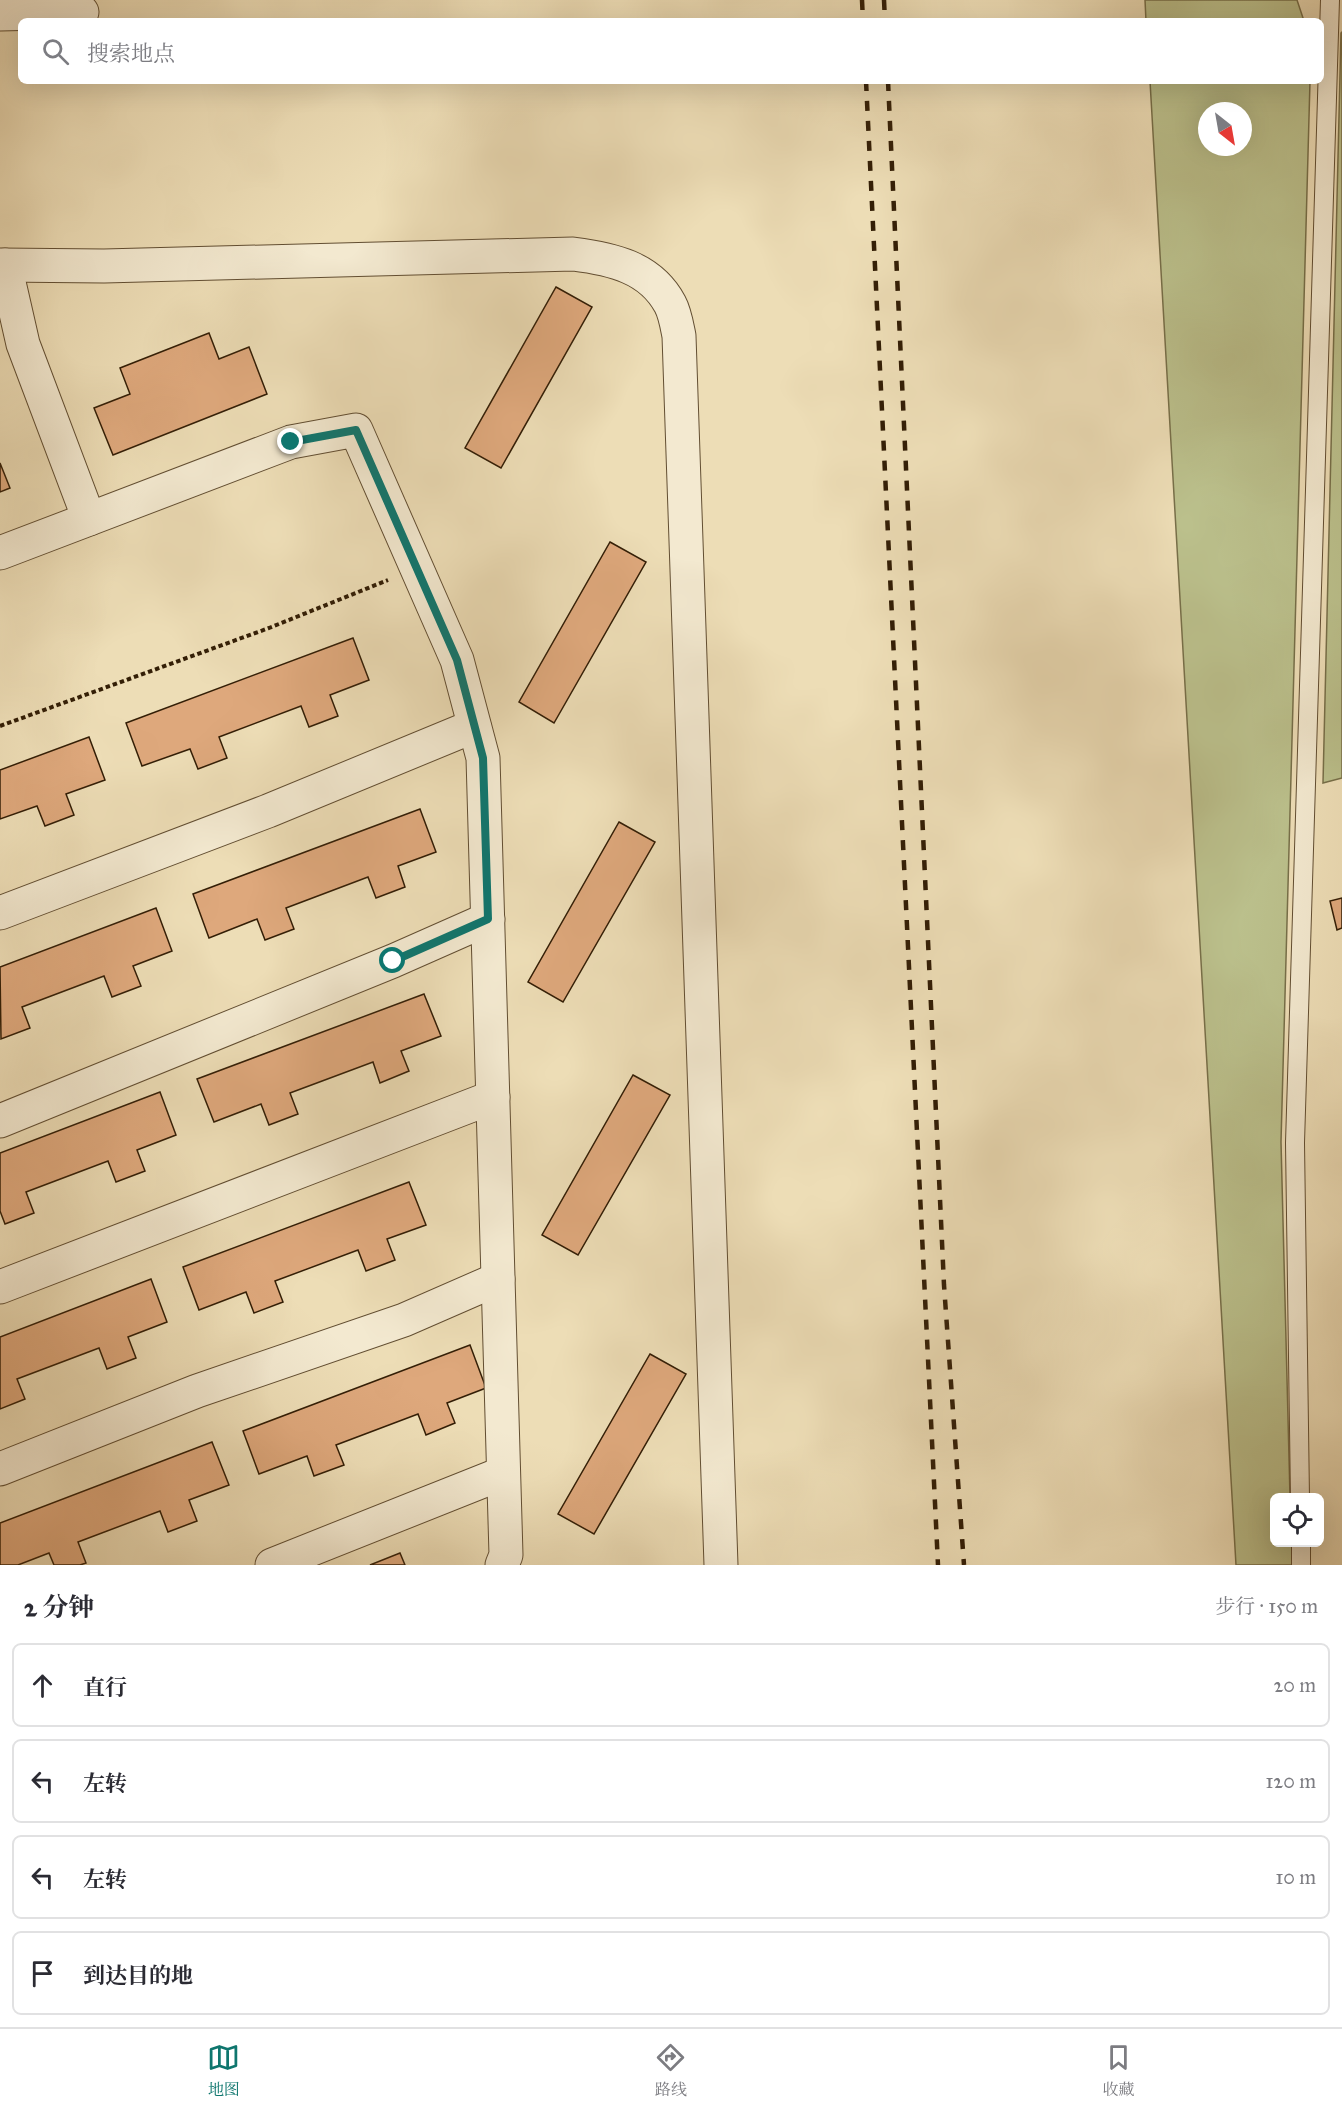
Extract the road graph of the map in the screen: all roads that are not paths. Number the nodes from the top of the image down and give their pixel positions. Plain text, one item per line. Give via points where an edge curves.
1 (1329, 0) edge
2 (82, 12) dead end
3 (0, 14) edge
4 (2, 265) edge
5 (89, 519) junction
6 (0, 553) edge
7 (474, 726) junction
8 (0, 914) edge
9 (488, 919) junction
10 (493, 1096) junction
11 (0, 1121) edge
12 (498, 1279) junction
13 (0, 1287) edge
14 (0, 1469) edge
15 (503, 1473) junction
16 (1300, 1493) edge
17 (1301, 1547) edge
18 (272, 1565) edge
19 (502, 1565) edge
20 (721, 1565) edge
21 (1301, 1565) edge

1 - 16 lane via 1295,1143
2 - 3 street
4 - 5 street via 22,344
4 - 20 street via 573,254 609,258 646,274 671,304 680,336
5 - 6 street
5 - 7 street via 291,442 356,430 457,660
7 - 8 street via 268,811
7 - 9 street via 483,758
9 - 10 street
9 - 11 street
10 - 12 street
10 - 13 street
12 - 14 street via 404,1320 197,1391
12 - 15 street
15 - 18 street
15 - 19 street via 506,1555
17 - 21 lane

